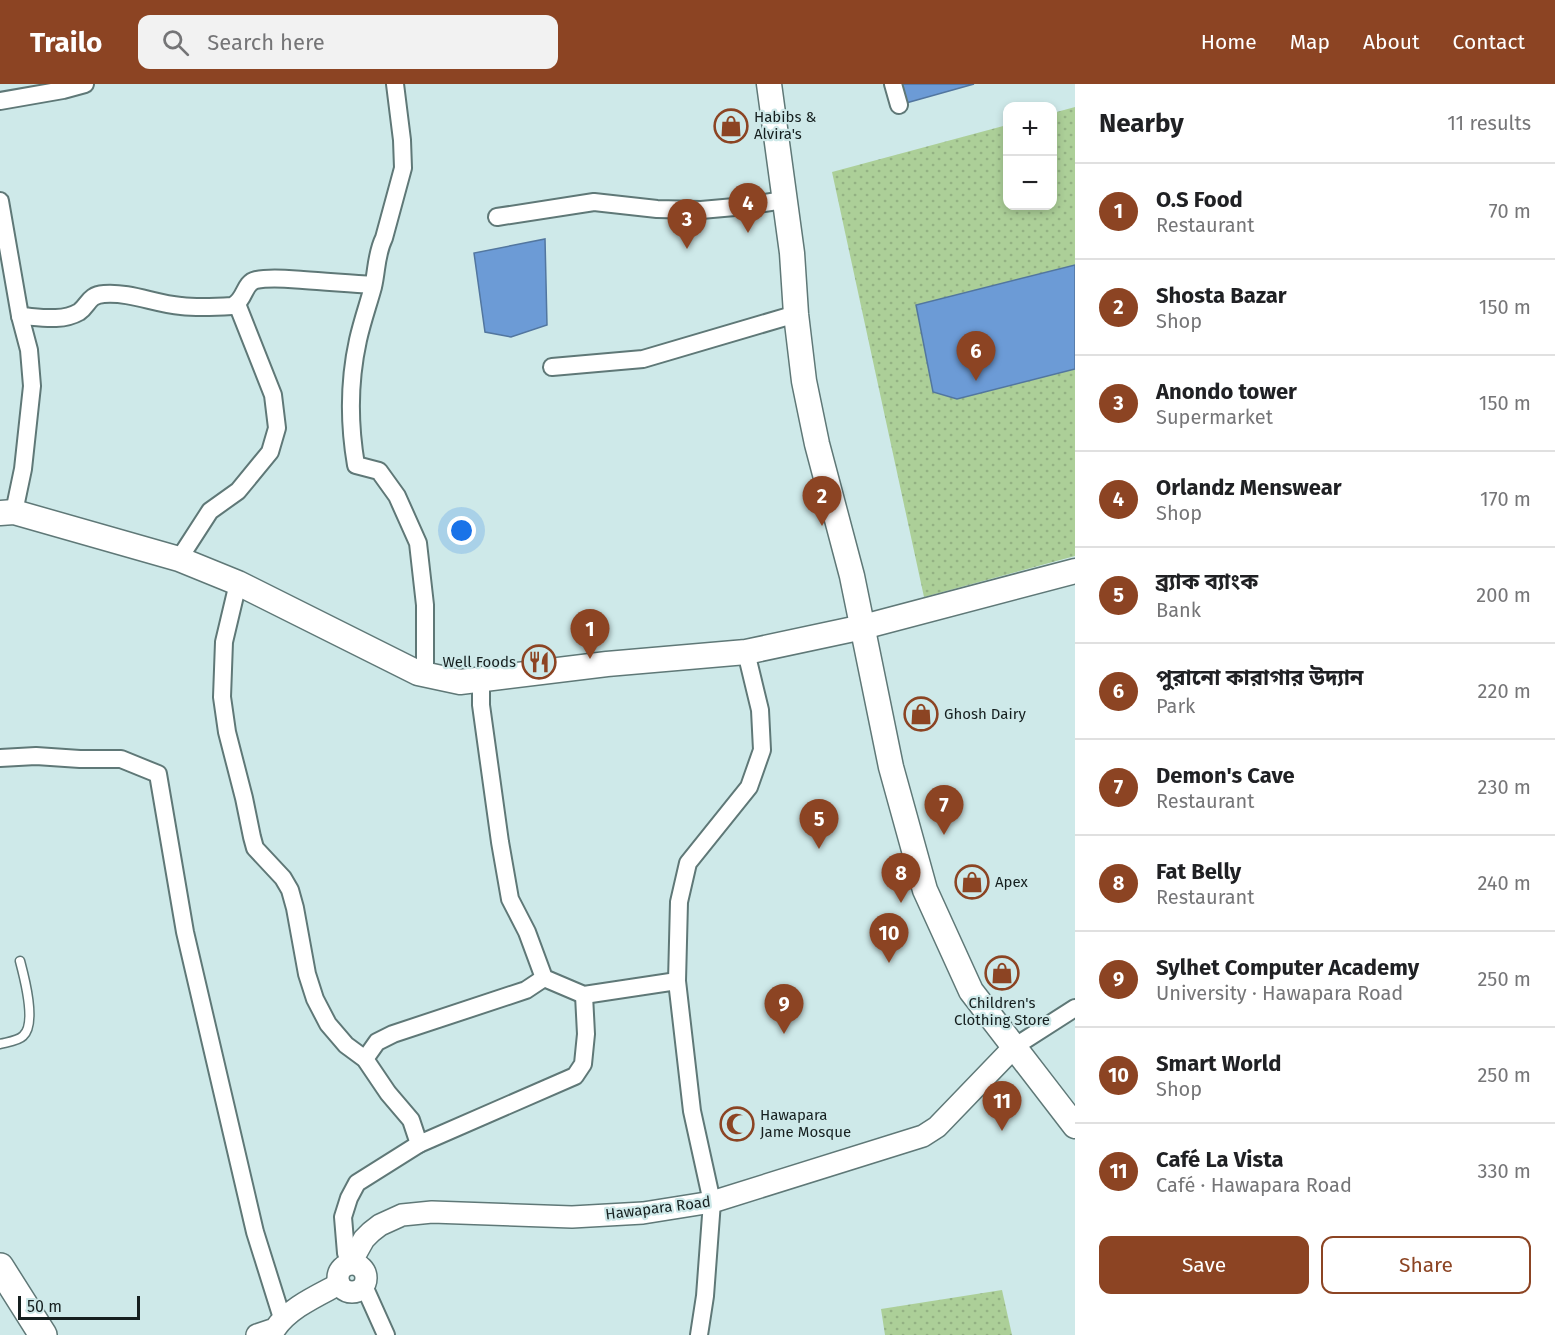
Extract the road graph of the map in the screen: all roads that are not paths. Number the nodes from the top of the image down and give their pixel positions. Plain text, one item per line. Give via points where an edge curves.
1 (84, 84) edge
2 (395, 84) edge
3 (769, 84) edge
4 (892, 84) edge
5 (0, 101) edge
6 (899, 105) dead end
7 (784, 200) junction
8 (0, 201) edge
9 (497, 218) dead end
10 (373, 285) junction
11 (237, 304) junction
12 (796, 314) junction
13 (20, 316) junction
14 (552, 367) dead end
15 (7, 512) edge
16 (179, 559) junction
17 (1075, 571) edge
18 (238, 583) junction
19 (862, 627) junction
20 (746, 652) junction
21 (425, 674) junction
22 (481, 679) junction
23 (0, 758) edge
24 (20, 961) dead end
25 (543, 978) junction
26 (677, 981) junction
27 (584, 994) junction
28 (1075, 1008) edge
29 (0, 1044) edge
30 (1014, 1047) junction
31 (365, 1059) junction
32 (1075, 1126) edge
33 (419, 1144) junction
34 (712, 1202) junction
35 (350, 1264) junction
36 (1, 1271) edge
37 (339, 1284) junction
38 (363, 1286) junction
39 (282, 1318) junction
40 (43, 1335) edge
41 (257, 1335) edge
42 (386, 1335) edge
43 (699, 1335) edge

1 - 5 street
2 - 10 street via 403,168 378,248
3 - 7 main road
4 - 6 street
7 - 9 street via 701,210 594,202
7 - 12 main road
8 - 13 street
10 - 11 street via 255,280
10 - 21 street via 357,342 351,389 352,442 356,465 379,471 398,496 418,543 426,605
11 - 13 street via 182,306 122,294 101,294 90,298 81,311 70,316
11 - 16 street via 273,395 277,428 270,452 238,492 210,512
12 - 14 street via 643,358
12 - 19 main road via 804,381
13 - 15 street via 32,386 23,469
15 - 16 main road
16 - 18 main road
17 - 19 main road
18 - 21 main road
18 - 31 street via 224,642 222,697 252,837 255,848 290,890 315,999 328,1024
19 - 20 main road
19 - 30 main road via 891,767 925,890 971,991
20 - 22 main road
20 - 26 street via 760,710 762,750 748,787 688,863 679,902
21 - 22 main road via 460,682
22 - 25 street via 484,728 510,899
23 - 39 street via 121,759 158,774 184,932 255,1232
24 - 29 lane via 28,990 28,1030 20,1038
25 - 27 street
25 - 31 street via 526,990 393,1034 377,1042
26 - 27 street
26 - 34 street via 692,1111
27 - 33 street via 583,1064 575,1076
28 - 30 street
30 - 32 main road
30 - 34 street, Hawapara Road via 937,1127 923,1136
31 - 33 street via 411,1120
33 - 35 street via 357,1183 343,1216
34 - 35 street, Hawapara Road via 643,1213 572,1217 432,1212 402,1215 371,1232
34 - 43 street
35 - 37 street via 340,1271
35 - 38 street via 362,1268 366,1278
36 - 40 main road
37 - 38 street via 349,1292
37 - 39 street
38 - 42 street
39 - 41 street via 275,1329

